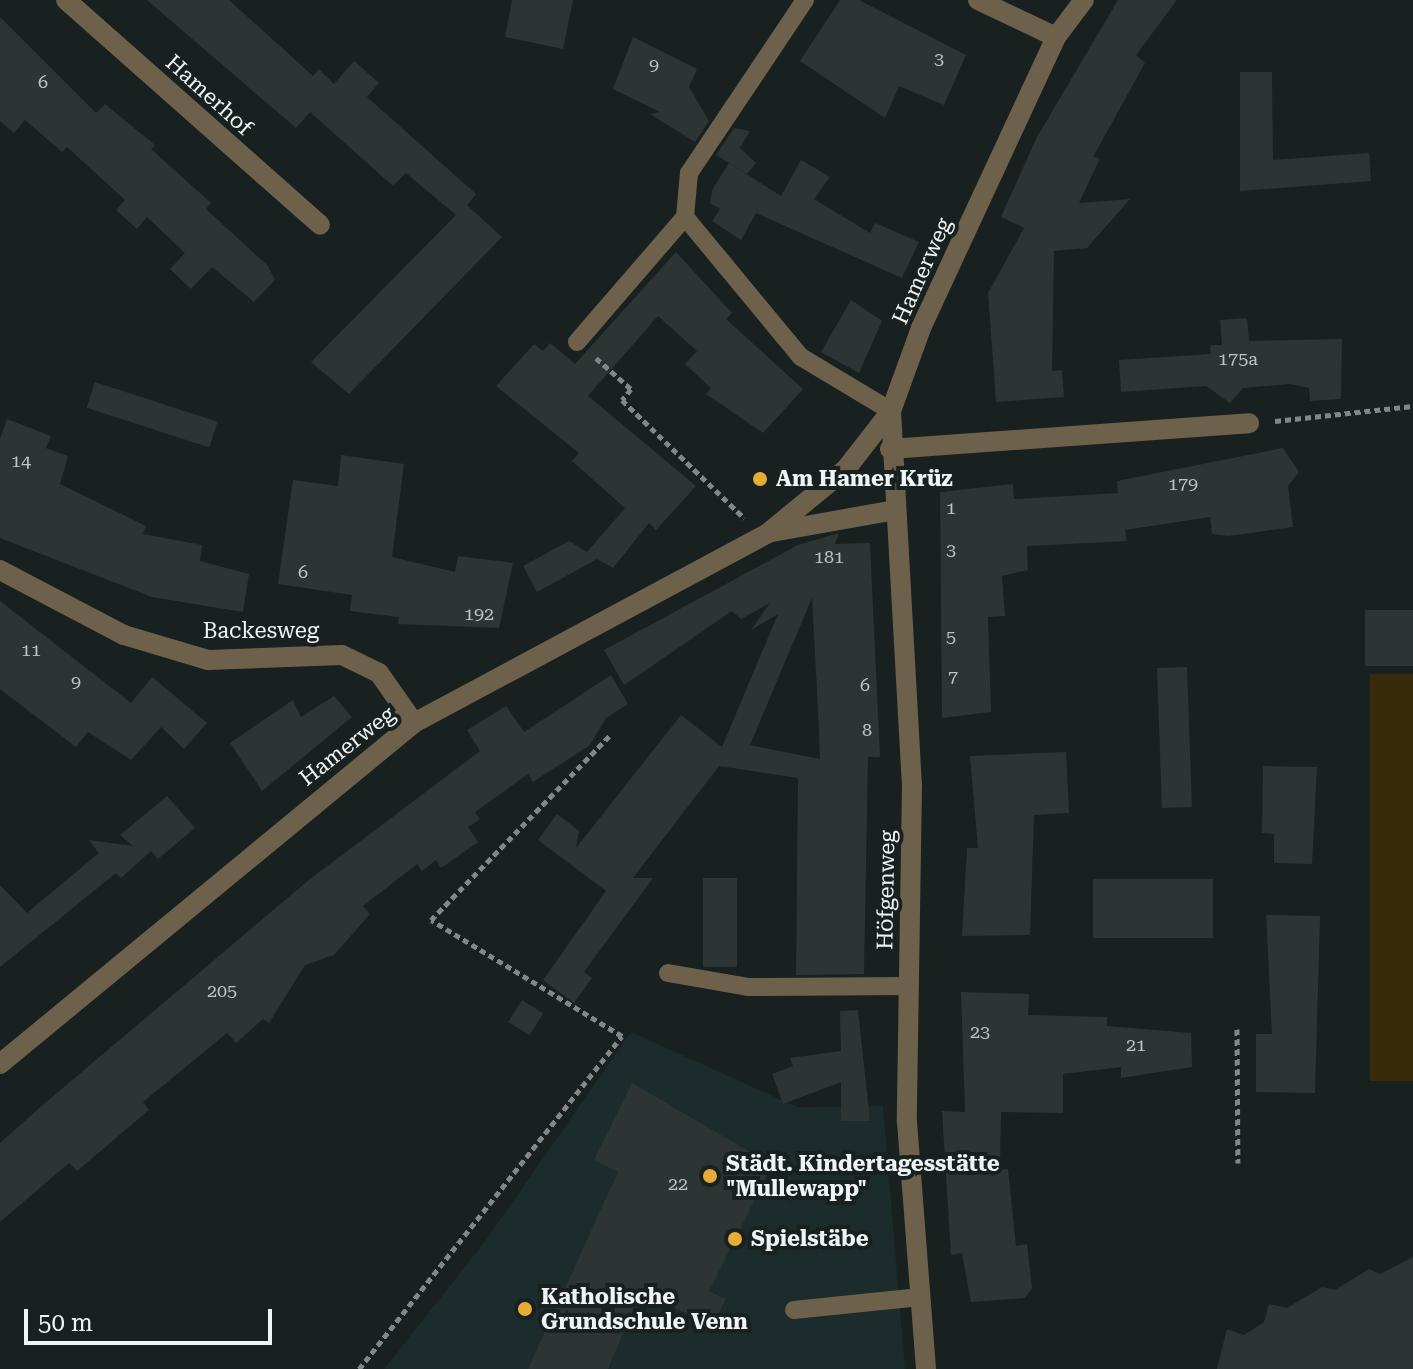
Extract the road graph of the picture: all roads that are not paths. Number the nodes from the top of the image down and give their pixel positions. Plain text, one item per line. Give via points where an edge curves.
1 (66, 0) edge
2 (805, 0) edge
3 (978, 0) edge
4 (1084, 0) edge
5 (1056, 37) junction
6 (685, 217) junction
7 (320, 225) dead end
8 (577, 342) road end
9 (891, 411) junction
10 (1249, 423) road end
11 (890, 449) junction
12 (896, 510) junction
13 (768, 533) junction
14 (0, 570) edge
15 (414, 723) junction
16 (668, 973) dead end
17 (908, 986) junction
18 (0, 1064) edge
19 (920, 1297) junction
20 (794, 1310) dead end
21 (926, 1369) edge

1 - 7 street, Hamerhof
2 - 6 lane via 689,173
3 - 5 street
4 - 5 street, Hamerweg
5 - 9 street, Hamerweg via 921,328
6 - 8 lane
6 - 9 lane via 801,357
9 - 11 street, Höfgenweg
9 - 13 street, Hamerweg via 846,469
10 - 11 street
11 - 12 street, Höfgenweg
12 - 13 street, Hamerweg
12 - 17 street, Höfgenweg via 912,785
13 - 15 street, Hamerweg
14 - 15 street, Backesweg via 124,635 208,660 342,655 379,673
15 - 18 street, Hamerweg
16 - 17 lane via 748,987
17 - 19 street, Höfgenweg via 907,1122
19 - 20 lane
19 - 21 street, Höfgenweg

